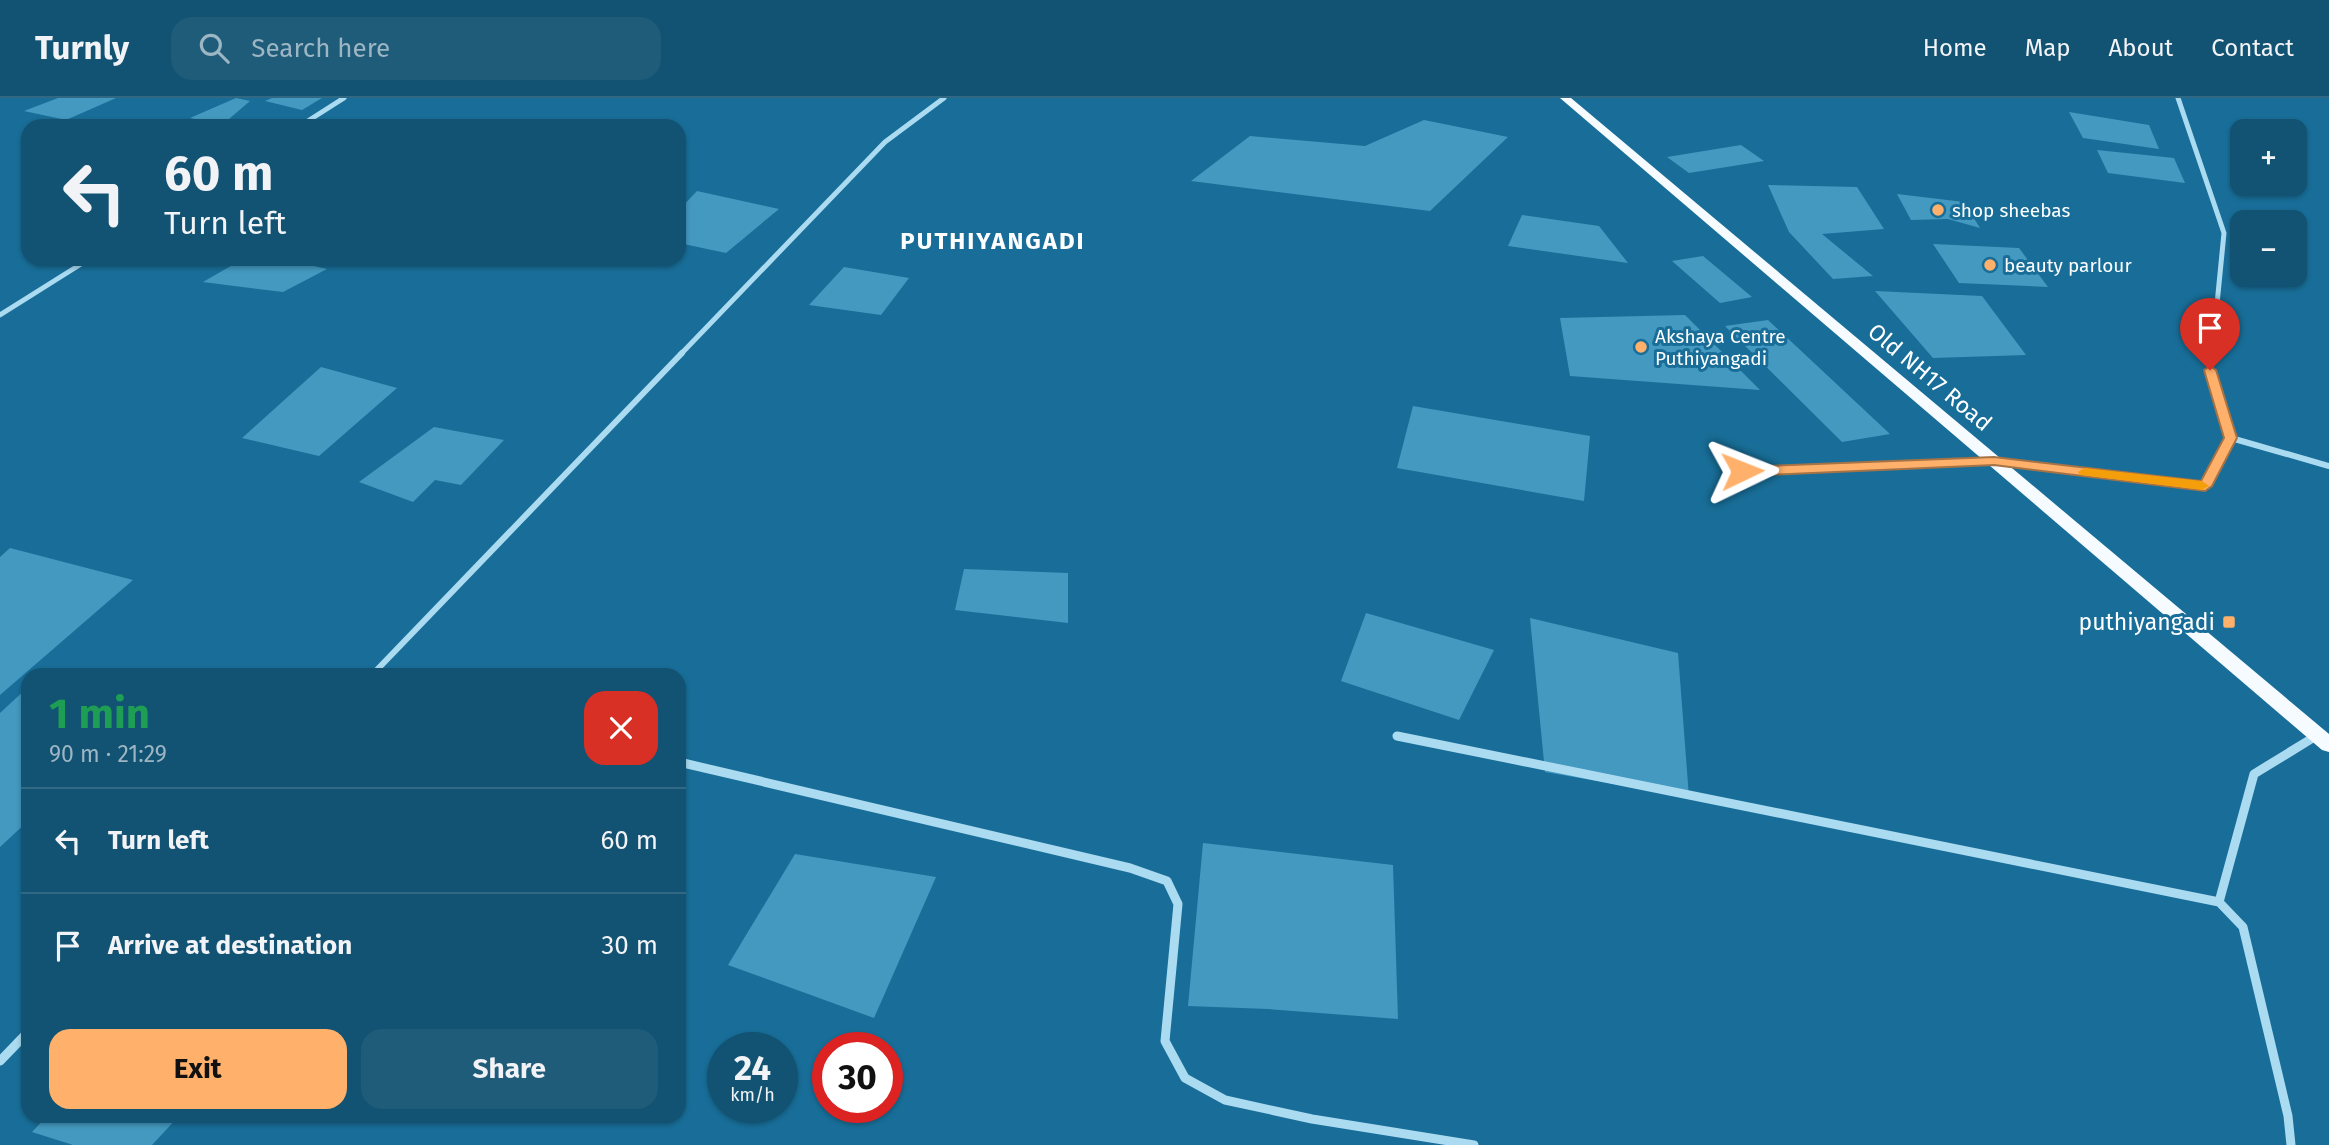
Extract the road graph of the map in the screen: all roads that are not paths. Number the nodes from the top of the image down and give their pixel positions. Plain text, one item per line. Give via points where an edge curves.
1 (344, 98) edge
2 (944, 98) edge
3 (1565, 98) edge
4 (2178, 98) edge
5 (311, 119) edge
6 (78, 266) edge
7 (0, 315) edge
8 (2231, 438) junction
9 (1994, 461) junction
10 (2329, 466) edge
11 (1742, 471) dead end
12 (379, 668) edge
13 (1397, 736) dead end
14 (2323, 740) edge
15 (686, 764) edge
16 (2219, 902) junction
17 (21, 1039) edge
18 (0, 1061) edge
19 (1453, 1143) edge
20 (1474, 1145) edge
21 (2291, 1145) edge

1 - 5 street
2 - 12 street via 885,142
3 - 9 main road, Old NH17 Road
4 - 8 street via 2224,233 2210,370
6 - 7 street
8 - 9 street via 2205,486
8 - 10 street
9 - 11 street
9 - 14 main road, Old NH17 Road
13 - 16 street
14 - 16 street via 2254,774
15 - 19 street via 1130,868 1167,881 1178,904 1165,1041 1185,1078 1225,1100
16 - 21 street via 2244,927
17 - 18 street
19 - 20 street

